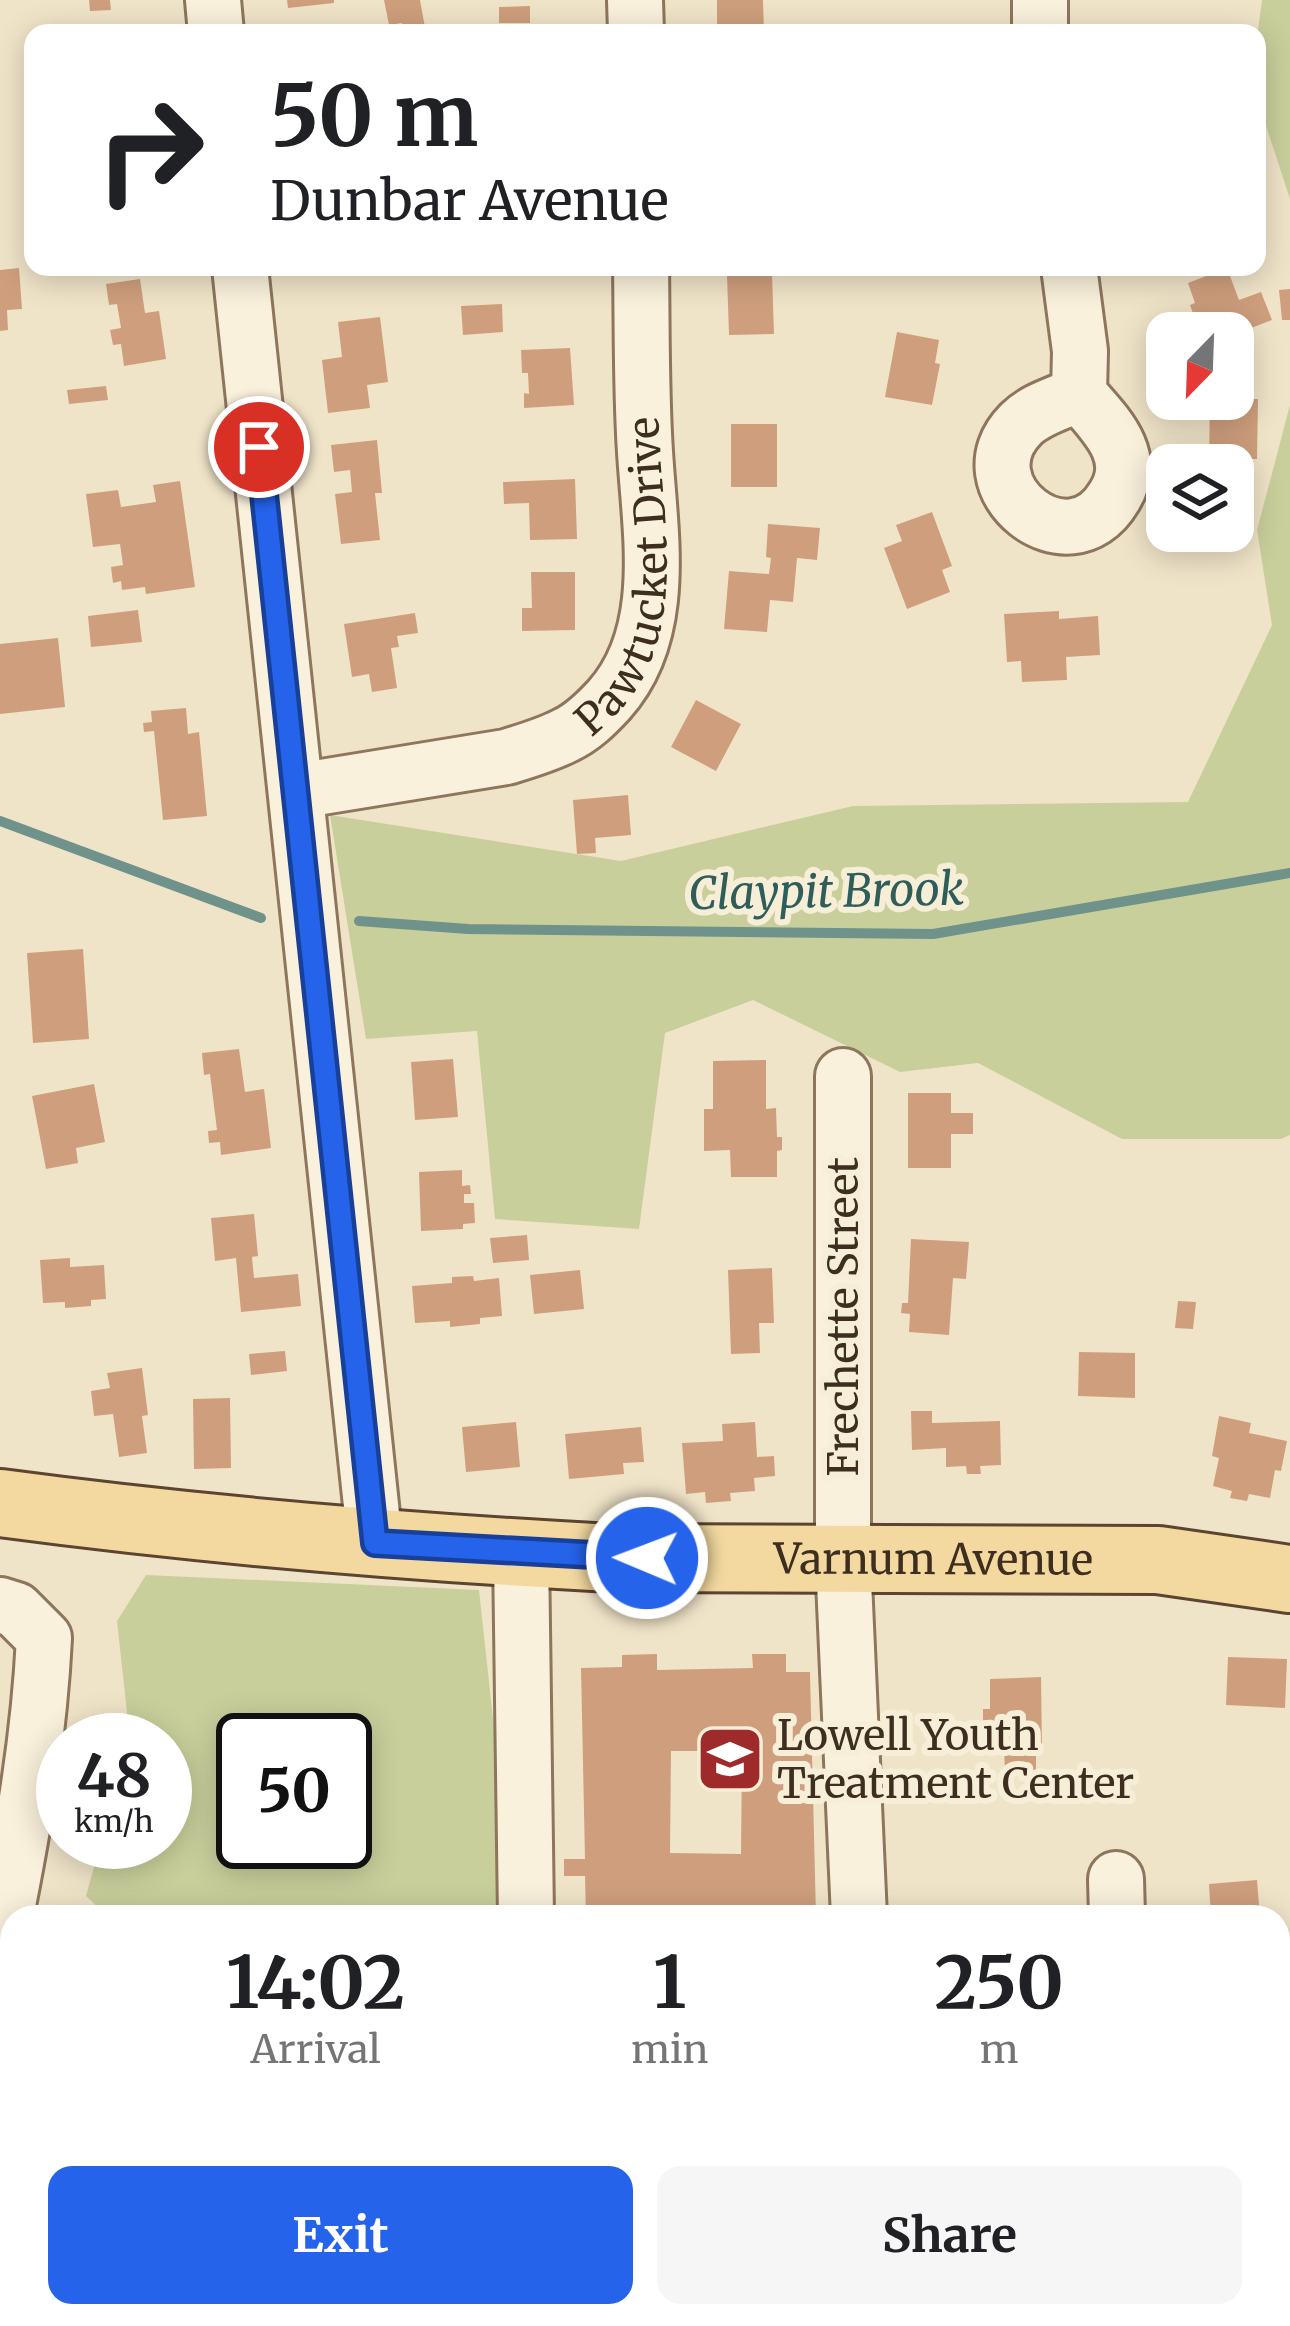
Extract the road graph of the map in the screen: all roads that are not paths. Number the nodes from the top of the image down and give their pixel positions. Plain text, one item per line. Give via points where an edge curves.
1 (242, 276) edge
2 (641, 276) edge
3 (1070, 276) edge
4 (1079, 394) dead end
5 (297, 790) junction
6 (843, 1076) dead end
7 (0, 1503) edge
8 (375, 1543) junction
9 (521, 1553) junction
10 (843, 1558) junction
11 (1290, 1579) edge
12 (0, 1605) edge
13 (8, 1905) edge
14 (526, 1905) edge
15 (858, 1905) edge

1 - 5 street
2 - 5 street, Pawtucket Drive via 651,597 618,690 570,734 539,747
3 - 4 street
5 - 8 street
6 - 10 street, Frechette Street
7 - 8 main road, Varnum Avenue
8 - 9 main road, Varnum Avenue
9 - 10 main road, Varnum Avenue
9 - 14 street
10 - 11 main road, Varnum Avenue via 1158,1560
10 - 15 street, Frechette Street
12 - 13 street via 44,1638

